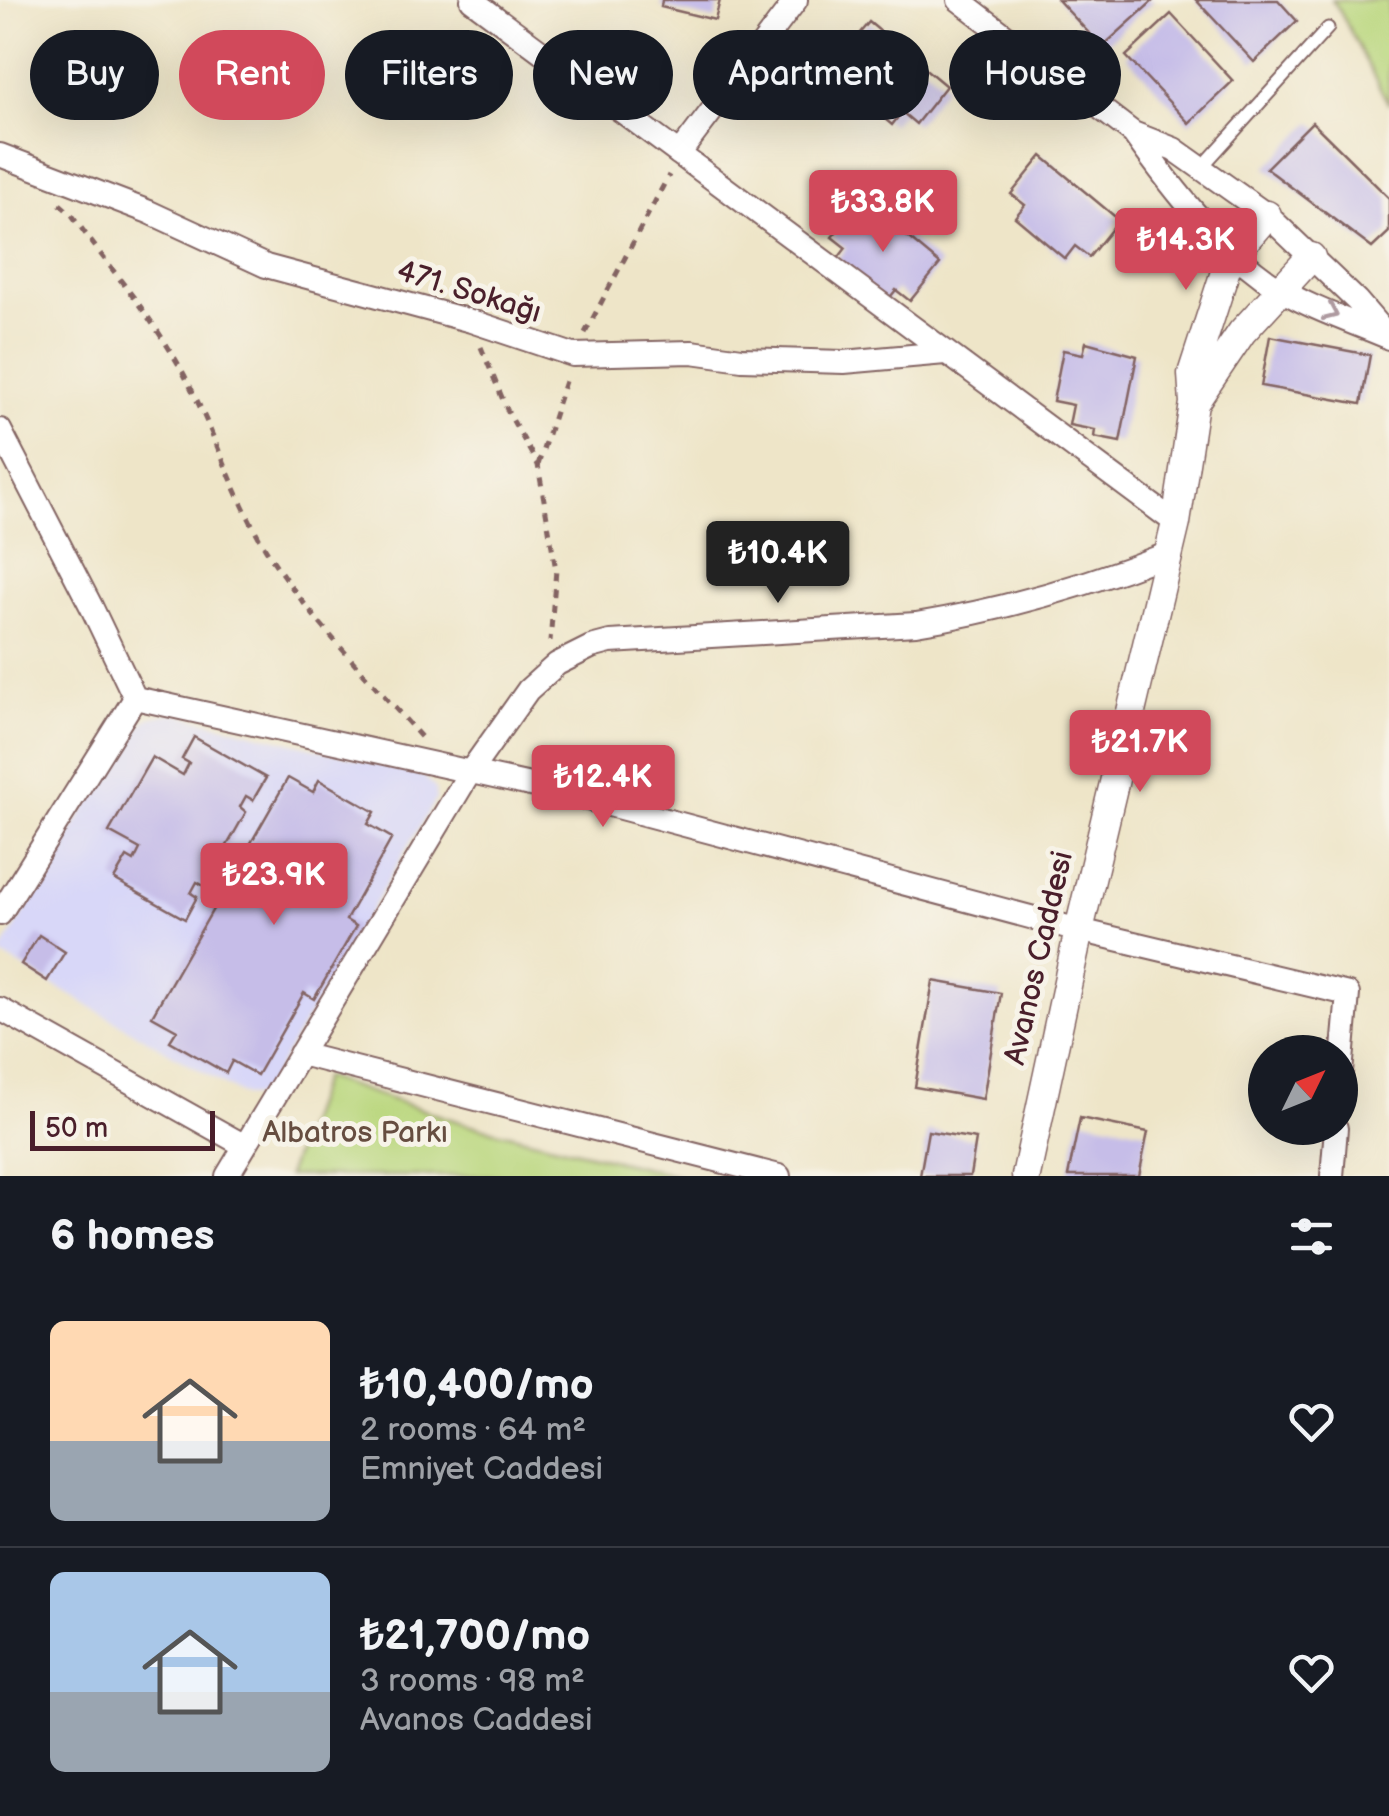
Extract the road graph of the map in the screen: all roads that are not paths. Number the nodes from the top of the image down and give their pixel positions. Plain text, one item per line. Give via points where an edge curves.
1 (472, 0) edge
2 (796, 0) edge
3 (959, 0) edge
4 (1328, 28) dead end
5 (1132, 132) junction
6 (679, 154) junction
7 (0, 156) edge
8 (1202, 167) junction
9 (1266, 215) junction
10 (1235, 252) junction
11 (1311, 256) junction
12 (1282, 290) junction
13 (1389, 338) edge
14 (945, 353) junction
15 (1194, 403) junction
16 (0, 430) edge
17 (1176, 523) junction
18 (1168, 554) junction
19 (135, 698) junction
20 (458, 769) junction
21 (0, 914) edge
22 (1079, 930) junction
23 (0, 1009) edge
24 (1344, 1035) edge
25 (300, 1054) junction
26 (1335, 1145) edge
27 (245, 1146) junction
28 (227, 1176) edge
29 (778, 1176) edge
30 (1026, 1176) edge
31 (1332, 1176) edge

1 - 6 street
2 - 6 street
3 - 5 street
4 - 8 lane
5 - 8 street
5 - 10 street
6 - 14 street
7 - 14 street, 471. Sokağı via 149,212 266,266 573,355 692,352 844,362
8 - 9 street
9 - 10 street, Avanos Caddesi
9 - 11 street
10 - 12 street
10 - 15 street, Avanos Caddesi via 1192,374
11 - 12 street, Avanos Caddesi
11 - 13 street
12 -> 13 street
12 - 15 street, Avanos Caddesi via 1242,332
14 - 17 street
15 - 17 street, Avanos Caddesi
16 - 19 street
17 - 18 street, Avanos Caddesi
18 - 20 street via 1072,589 916,624 610,642 574,654 541,676
18 - 22 street, Avanos Caddesi
19 - 20 street
19 - 21 street
20 - 22 street
20 - 25 street
22 - 24 street via 1348,994
22 - 30 street, Avanos Caddesi
23 - 27 street
25 - 27 street
25 - 29 street
26 - 31 street
27 - 28 street

